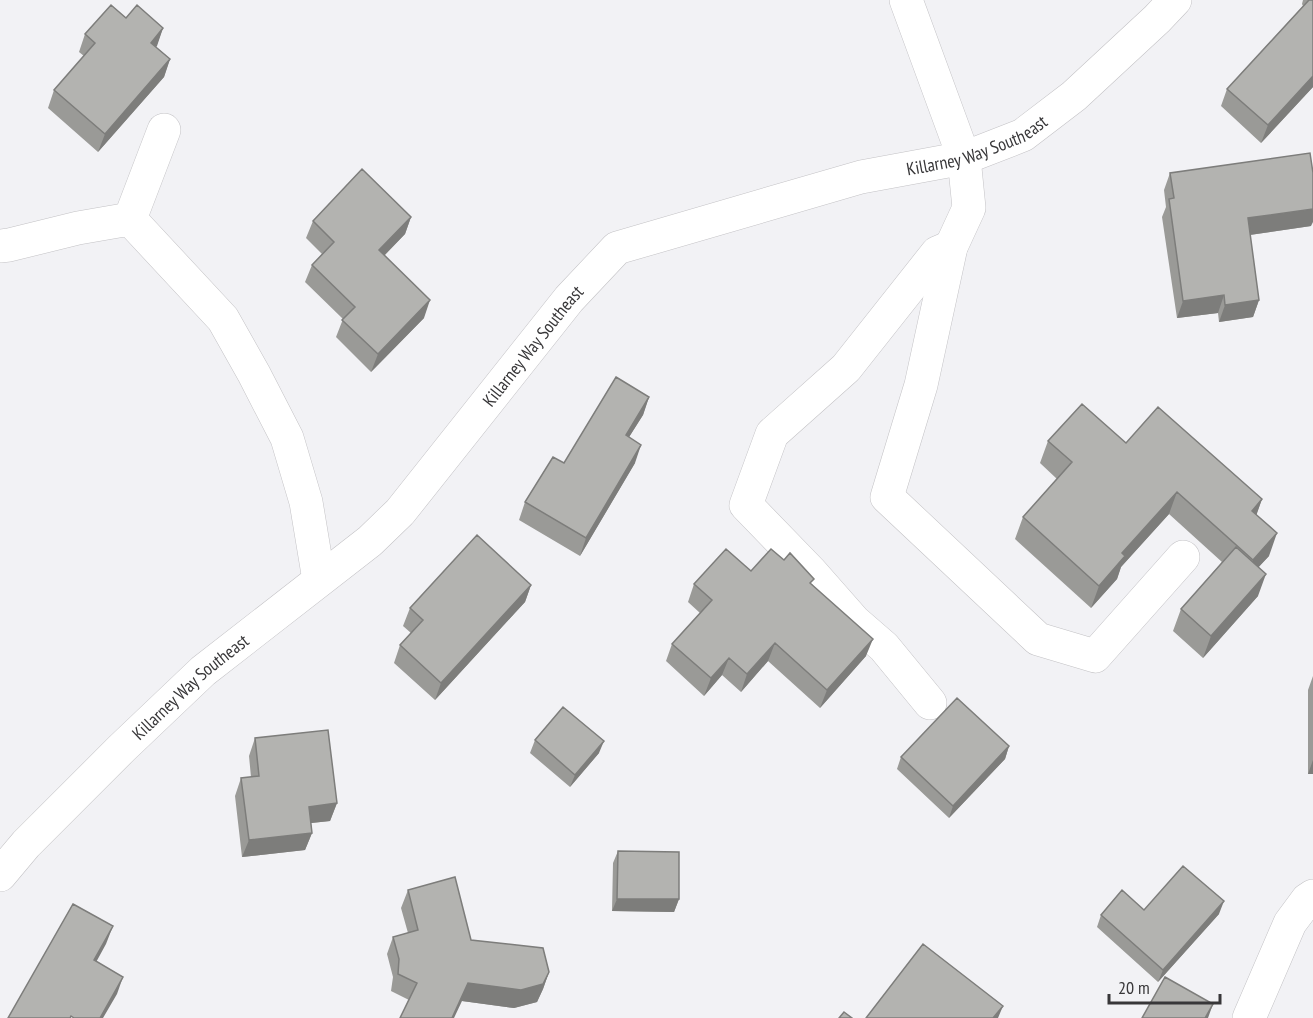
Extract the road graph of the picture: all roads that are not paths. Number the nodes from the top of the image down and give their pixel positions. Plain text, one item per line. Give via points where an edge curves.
1 (906, 0) edge
2 (1175, 0) edge
3 (164, 130) dead end
4 (964, 158) junction
5 (130, 219) junction
6 (0, 246) edge
7 (951, 247) junction
8 (1183, 556) dead end
9 (319, 580) junction
10 (930, 702) dead end
11 (0, 875) edge
12 (1313, 896) edge
13 (1249, 1018) edge

1 - 4 street
2 - 4 street, Killarney Way Southeast via 1074,96 1023,135
3 - 5 street
4 - 7 street via 969,208
4 - 9 street, Killarney Way Southeast via 861,177 618,248 568,299 400,512
5 - 6 street
5 - 9 street via 223,319 263,392 287,438 306,502
7 - 8 street via 921,385 887,497 1038,639 1095,656
7 - 10 street via 937,253 846,368 772,434 746,505 854,621 884,647
9 - 11 street, Killarney Way Southeast via 203,671 26,844
12 - 13 street via 1290,923

